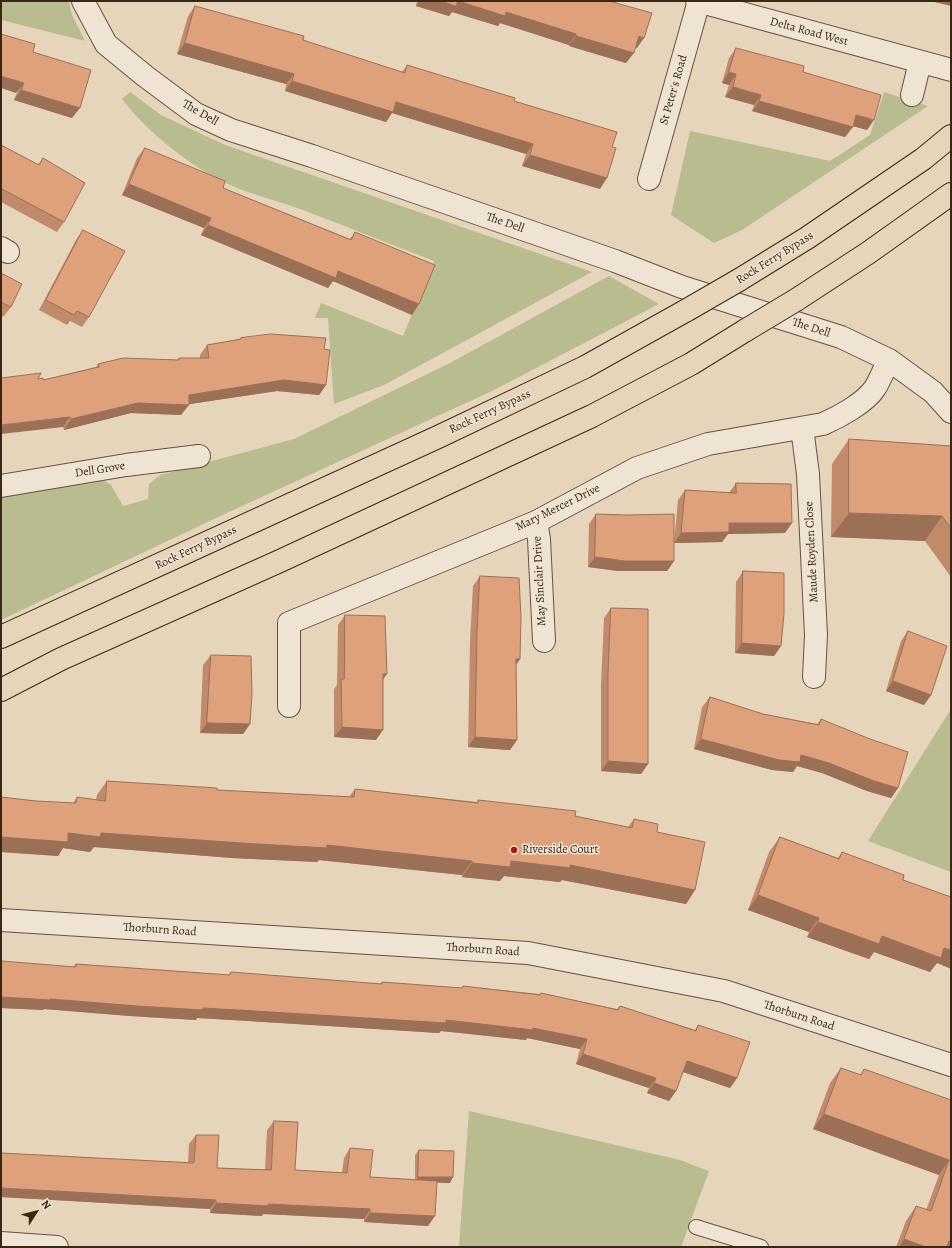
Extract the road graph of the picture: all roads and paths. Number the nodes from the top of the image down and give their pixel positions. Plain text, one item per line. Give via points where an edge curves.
1 (84, 1) edge
2 (698, 1) edge
3 (920, 62) junction
4 (951, 70) edge
5 (912, 94) dead end
6 (951, 136) edge
7 (649, 179) dead end
8 (951, 194) edge
9 (889, 360) junction
10 (951, 412) edge
11 (802, 428) junction
12 (200, 456) dead end
13 (1, 486) edge
14 (536, 522) junction
15 (1, 637) edge
16 (544, 641) dead end
17 (814, 677) dead end
18 (1, 690) edge
19 (289, 706) dead end
20 (1, 920) edge
21 (951, 1064) edge
22 (696, 1227) dead end
23 (1, 1243) edge
24 (56, 1247) edge
25 (761, 1247) edge

1 - 9 street, The Dell via 106,44 196,114 231,130 615,261 682,287 841,337
2 - 3 street, Delta Road West
2 - 7 street, St Peter's Road
3 - 4 street, Delta Road West
3 - 5 street
6 - 15 highway, Rock Ferry Bypass, bridge via 917,163 807,238 688,310 578,371
8 - 18 highway, bridge via 796,300 691,364 592,416 280,561 61,659
9 - 10 street, The Dell via 933,392
9 - 11 street, Mary Mercer Drive via 874,389 858,404 823,424
11 - 14 street, Mary Mercer Drive via 708,444 638,468
11 - 17 street, Maude Royden Close via 808,474 816,635
12 - 13 street, Dell Grove via 126,465
14 - 16 street, May Sinclair Drive
14 - 19 street, Mary Mercer Drive via 289,623
20 - 21 street, Thorburn Road via 528,953 724,991
22 - 25 lane
23 - 24 street

